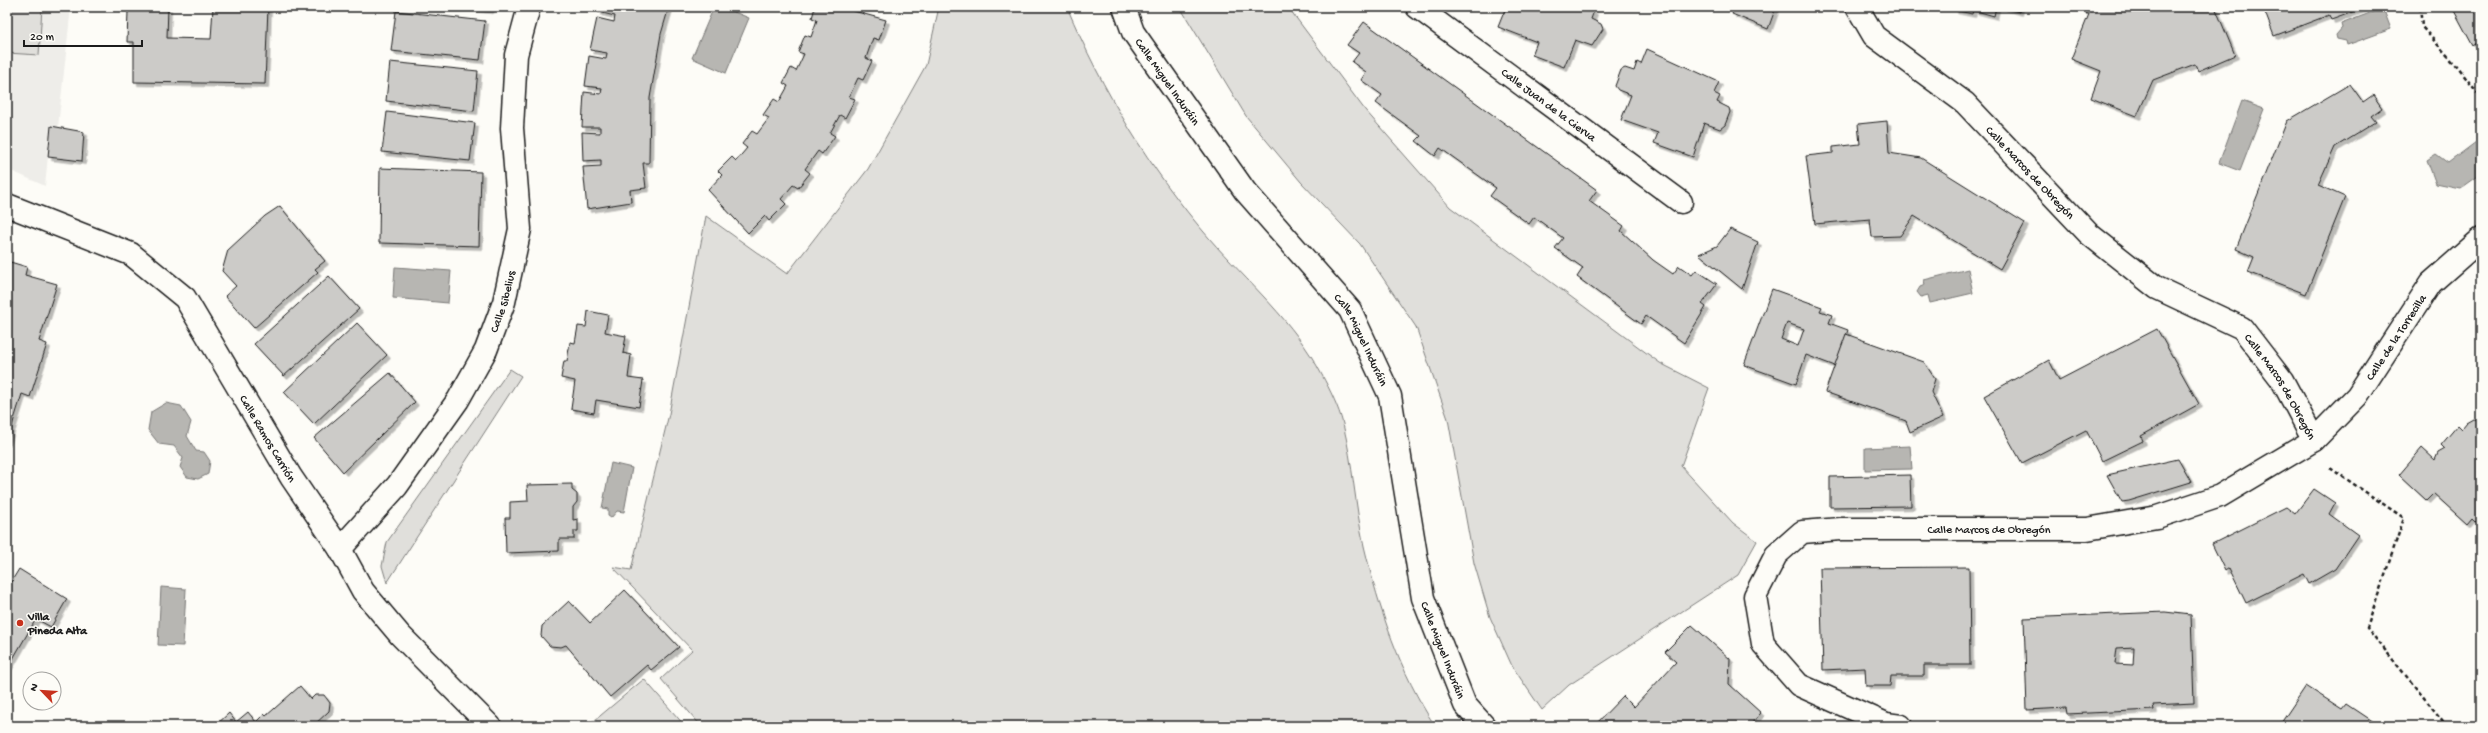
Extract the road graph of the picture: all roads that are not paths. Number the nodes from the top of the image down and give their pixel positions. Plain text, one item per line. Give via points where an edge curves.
1 (529, 7) edge
2 (1124, 7) edge
3 (1417, 7) edge
4 (1857, 7) edge
5 (1681, 202) dead end
6 (7, 205) edge
7 (2481, 239) edge
8 (2314, 440) junction
9 (340, 548) junction
10 (490, 726) edge
11 (1484, 726) edge
12 (1901, 726) edge

1 - 9 street, Calle Sibelius via 516,55 512,128 520,229 504,302 486,350 458,400 397,486
2 - 11 street, Calle Miguel Induráin via 1133,32 1245,191 1350,310 1390,396 1423,598 1465,705
3 - 5 street, Calle Juan de la Cierva
4 - 8 street, Calle Marcos de Obregón via 1874,36 1965,103 2089,234 2157,288 2242,328 2282,380
6 - 9 street, Calle Ramos Carrión via 131,254 185,298 291,477
7 - 8 street, Calle de la Torrecilla via 2431,283 2357,396
8 - 12 street, Calle Marcos de Obregón via 2220,496 2157,517 2087,529 1841,529 1802,532 1776,555 1754,596 1763,644 1800,686 1886,724
9 - 10 street, Calle Ramos Carrión via 362,591

